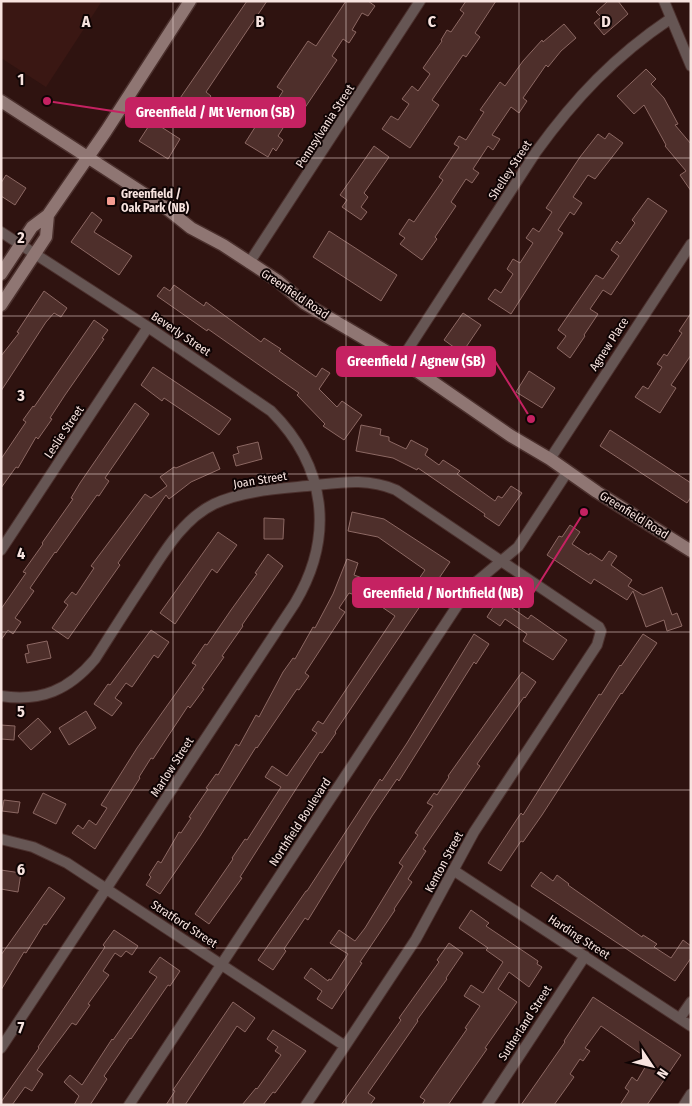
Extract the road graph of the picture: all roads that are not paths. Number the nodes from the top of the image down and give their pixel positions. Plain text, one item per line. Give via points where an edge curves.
1 (190, 1) edge
2 (420, 1) edge
3 (664, 1) edge
4 (670, 19) junction
5 (691, 66) edge
6 (1, 101) edge
7 (87, 157) junction
8 (48, 216) junction
9 (1, 232) edge
10 (21, 244) junction
11 (691, 244) edge
12 (36, 253) junction
13 (249, 263) junction
14 (1, 274) edge
15 (1, 305) edge
16 (148, 327) junction
17 (401, 360) junction
18 (550, 459) junction
19 (568, 471) junction
20 (316, 485) junction
21 (1, 550) edge
22 (691, 551) edge
23 (502, 562) junction
24 (601, 631) joint
25 (1, 696) edge
26 (1, 839) edge
27 (453, 870) junction
28 (107, 888) junction
29 (585, 956) junction
30 (221, 964) junction
31 (691, 1002) edge
32 (680, 1018) junction
33 (691, 1026) edge
34 (346, 1046) junction
35 (1, 1048) edge
36 (691, 1094) edge
37 (128, 1105) edge
38 (306, 1105) edge
39 (487, 1105) edge
40 (684, 1105) edge

1 - 7 main road
2 - 13 street, Pennsylvania Street
3 - 4 street
4 - 5 street
4 - 17 street, Shelley Street via 611,64 553,128
6 - 7 main road, Greenfield Road
7 - 8 main road
7 - 13 main road, Greenfield Road
8 - 10 main road via 32,227
8 - 12 main road via 46,237
9 - 10 street, Beverly Street
10 - 12 street, Beverly Street
10 - 14 main road
11 - 18 street, Agnew Place
12 - 15 main road
12 - 16 street, Beverly Street
13 - 17 main road, Greenfield Road via 304,303
16 - 20 street, Beverly Street via 271,411 297,442
16 - 21 street, Leslie Street
17 - 18 main road, Greenfield Road
18 - 19 main road, Greenfield Road
19 - 22 main road, Greenfield Road
19 - 23 street, Northfield Boulevard via 524,539
20 - 23 street, Joan Street via 361,481 379,483 406,496
20 - 25 street, Joan Street via 236,496 205,510 172,542 94,659 79,675 67,685 40,697
20 - 28 street, Marlow Street via 320,515 318,544 305,587
23 - 24 street, Joan Street via 594,622
23 - 30 street, Northfield Boulevard via 476,582 461,600
24 - 27 street, Kenton Street via 597,645 484,816
26 - 28 street, Stratford Street via 48,853
27 - 29 street, Harding Street
27 - 34 street, Kenton Street via 416,939
28 - 30 street, Stratford Street
28 - 35 street, Marlow Street
29 - 32 street, Harding Street
29 - 39 street, Sutherland Street
30 - 34 street, Stratford Street
30 - 37 street, Northfield Boulevard
31 - 32 street
32 - 33 street, Harding Street
34 - 38 street, Kenton Street
36 - 40 street

